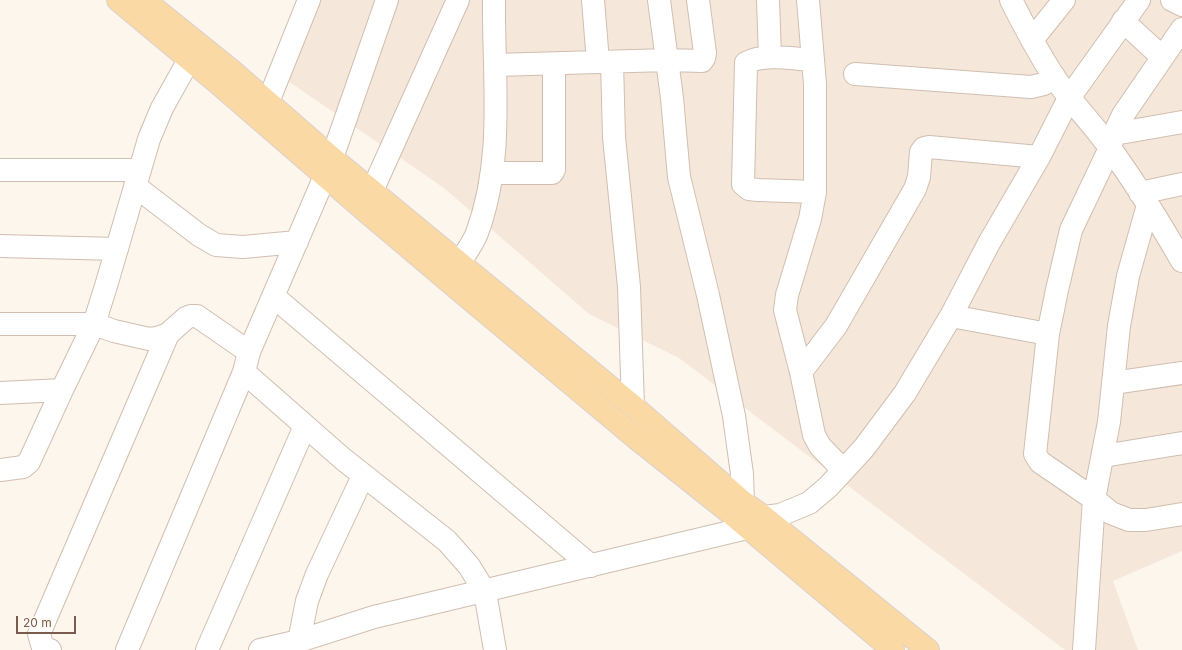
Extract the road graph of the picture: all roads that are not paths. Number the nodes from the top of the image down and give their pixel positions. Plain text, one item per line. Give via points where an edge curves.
1 (118, 0) edge
2 (144, 0) edge
3 (309, 0) edge
4 (387, 0) edge
5 (458, 0) edge
6 (494, 0) edge
7 (593, 0) edge
8 (659, 0) edge
9 (698, 0) edge
10 (768, 0) edge
11 (808, 0) edge
12 (1011, 0) edge
13 (1064, 0) edge
14 (1139, 0) edge
15 (1172, 0) edge
16 (1182, 5) edge
17 (1123, 21) junction
18 (1182, 29) edge
19 (1032, 40) junction
20 (770, 57) junction
21 (1162, 57) junction
22 (190, 58) junction
23 (666, 60) junction
24 (813, 60) junction
25 (605, 62) junction
26 (554, 64) junction
27 (495, 65) junction
28 (855, 74) dead end
29 (1054, 76) junction
30 (1069, 98) junction
31 (268, 102) junction
32 (1182, 122) edge
33 (1112, 141) junction
34 (1039, 157) junction
35 (329, 167) junction
36 (0, 170) edge
37 (492, 173) junction
38 (137, 178) junction
39 (1182, 184) edge
40 (372, 191) junction
41 (815, 192) junction
42 (1144, 199) junction
43 (1175, 236) edge
44 (297, 242) junction
45 (0, 246) edge
46 (117, 249) junction
47 (1182, 261) edge
48 (460, 262) junction
49 (273, 296) junction
50 (951, 316) junction
51 (0, 324) edge
52 (94, 324) junction
53 (168, 334) junction
54 (1048, 334) junction
55 (247, 362) junction
56 (801, 372) junction
57 (1182, 373) edge
58 (1113, 383) junction
59 (62, 390) junction
60 (0, 394) edge
61 (633, 406) junction
62 (305, 426) junction
63 (1182, 443) edge
64 (1102, 456) junction
65 (0, 470) edge
66 (843, 470) junction
67 (363, 476) junction
68 (1094, 500) junction
69 (744, 502) junction
70 (1182, 514) edge
71 (756, 522) junction
72 (591, 566) junction
73 (485, 592) junction
74 (299, 641) junction
75 (50, 650) edge
76 (127, 650) edge
77 (208, 650) edge
78 (260, 650) edge
79 (495, 650) edge
80 (893, 650) edge
81 (928, 650) edge
82 (1084, 650) edge

1 - 22 main road
2 - 31 main road
3 - 31 street
4 - 35 street
5 - 40 street
6 - 27 street
7 - 25 street
8 - 23 street
9 - 23 street via 705,53 702,62
10 - 20 street
11 - 24 street
12 - 19 street
13 - 19 street
14 - 17 street
15 - 16 street
17 - 21 street
17 - 30 street
18 - 21 street
19 - 29 street
20 - 24 street
20 - 41 street via 746,63 743,184 749,189 758,190
21 - 33 street via 1123,115
22 - 35 main road
22 - 38 street via 162,108 149,138
23 - 25 street
23 - 69 street via 679,177 734,416
24 - 41 street
25 - 26 street
25 - 61 street via 629,287
26 - 27 street
26 - 37 street via 554,170 552,173
27 - 37 street via 496,140
28 - 29 street via 1031,86 1044,84
29 - 30 street
30 - 33 street
30 - 34 street
31 - 35 main road via 287,117
32 - 33 street
33 - 42 street
33 - 54 street via 1071,230
34 - 50 street via 989,242
34 - 56 street via 924,148 921,152 919,177 915,189 836,326
35 - 40 main road
35 - 44 street
35 - 71 main road via 458,289 618,424
36 - 38 street
37 - 48 street via 487,201 476,234
38 - 44 street via 199,235 216,245 243,247
38 - 46 street
39 - 42 street
40 - 48 main road
41 - 56 street via 785,310
42 - 43 street
42 - 58 street via 1119,326
43 - 47 street
44 - 49 street
45 - 46 street
46 - 52 street
48 - 61 main road
49 - 55 street
49 - 72 street
50 - 54 street
50 - 66 street via 905,393 864,448
51 - 52 street
52 - 53 street via 149,339
52 - 59 street
53 - 55 street via 186,318 197,316
53 - 75 street via 39,634 43,648
54 - 68 street via 1035,454 1040,462
55 - 62 street
55 - 76 street
56 - 66 street via 814,435 820,446
57 - 58 street
58 - 64 street
59 - 60 street
59 - 65 street via 29,462 23,467
61 - 69 main road
62 - 67 street
62 - 77 street
63 - 64 street
64 - 68 street
66 - 71 street via 809,503
67 - 73 street via 447,541 469,566
67 - 74 street via 317,574 307,601
68 - 70 street via 1111,513 1129,520
68 - 82 street
69 - 71 main road
71 - 72 street
71 - 80 main road
71 - 81 main road
72 - 73 street
73 - 74 street via 374,617
73 - 79 street
74 - 78 street

